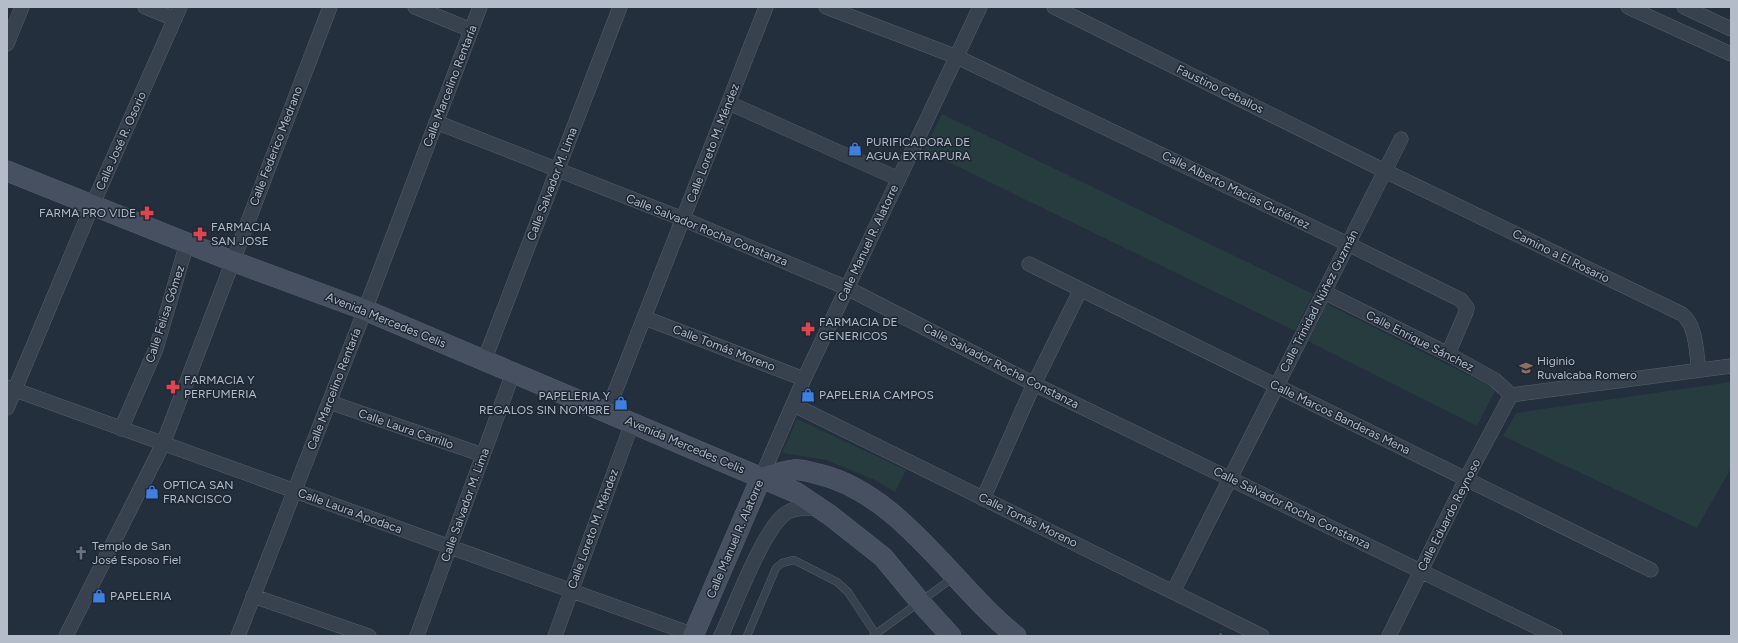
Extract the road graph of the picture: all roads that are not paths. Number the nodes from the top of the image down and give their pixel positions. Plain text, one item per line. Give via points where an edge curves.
1 (22, 7) edge
2 (145, 7) edge
3 (330, 7) edge
4 (415, 7) edge
5 (480, 7) edge
6 (620, 7) edge
7 (766, 7) edge
8 (826, 7) edge
9 (980, 7) edge
10 (1054, 7) edge
11 (1628, 7) edge
12 (1684, 7) edge
13 (177, 13) edge
14 (1731, 29) edge
15 (471, 30) junction
16 (7, 44) edge
17 (1731, 54) edge
18 (956, 57) junction
19 (729, 103) junction
20 (436, 122) junction
21 (1401, 139) dead end
22 (558, 170) junction
23 (7, 171) edge
24 (1385, 171) junction
25 (898, 179) junction
26 (92, 206) junction
27 (683, 219) junction
28 (187, 244) junction
29 (1348, 244) junction
30 (232, 261) junction
31 (1029, 264) dead end
32 (847, 288) junction
33 (1080, 291) junction
34 (1324, 292) junction
35 (365, 310) junction
36 (645, 318) junction
37 (1448, 354) junction
38 (484, 361) junction
39 (1731, 366) edge
40 (1699, 370) junction
41 (513, 373) junction
42 (804, 379) junction
43 (1034, 384) junction
44 (1276, 386) junction
45 (11, 389) edge
46 (1511, 395) junction
47 (329, 402) junction
48 (794, 405) junction
49 (7, 408) edge
50 (607, 412) junction
51 (632, 423) junction
52 (121, 428) junction
53 (163, 444) junction
54 (483, 455) junction
55 (761, 478) junction
56 (1230, 478) junction
57 (1466, 479) junction
58 (294, 491) junction
59 (984, 498) junction
60 (819, 508) junction
61 (449, 547) junction
62 (1651, 570) dead end
63 (1421, 571) junction
64 (955, 576) junction
65 (571, 591) junction
66 (1173, 592) junction
67 (253, 596) junction
68 (920, 603) junction
69 (66, 636) edge
70 (238, 636) edge
71 (369, 636) edge
72 (417, 636) edge
73 (555, 636) edge
74 (694, 636) edge
75 (721, 636) edge
76 (747, 636) edge
77 (875, 636) edge
78 (951, 636) edge
79 (1016, 636) edge
80 (1262, 636) edge
81 (1389, 636) edge
82 (1555, 636) edge

1 - 16 street
2 - 13 street
3 - 30 street, Calle Federico Medrano
4 - 15 street
5 - 15 street, Calle Marcelino Rentaría
6 - 22 street, Calle Salvador M. Lima
7 - 19 street, Calle Loreto M. Méndez
8 - 18 street, Calle Alberto Macías Gutiérrez
9 - 18 street, Calle Manuel R. Alatorre
10 - 24 street, Faustino Ceballos
11 - 17 street
12 - 14 street
13 - 26 street, Calle José R. Osorio
15 - 20 street, Calle Marcelino Rentaría
18 - 25 street, Calle Manuel R. Alatorre
18 - 29 street, Calle Alberto Macías Gutiérrez
19 - 25 street
19 - 27 street, Calle Loreto M. Méndez
20 - 22 street, Calle Salvador Rocha Constanza
20 - 35 street, Calle Marcelino Rentaría
21 - 24 street, Calle Trinidad Núñez Guzmán
22 - 27 street, Calle Salvador Rocha Constanza
22 - 38 street, Calle Salvador M. Lima
23 - 26 main road, Avenida Mercedes Celis
24 - 29 street, Calle Trinidad Núñez Guzmán
24 - 40 street, Camino a El Rosario via 1682,314 1691,326
25 - 32 street, Calle Manuel R. Alatorre
26 - 28 main road, Avenida Mercedes Celis
26 - 45 street, Calle José R. Osorio
27 - 32 street, Calle Salvador Rocha Constanza
27 - 36 street, Calle Loreto M. Méndez
28 - 30 main road, Avenida Mercedes Celis
28 - 52 street, Calle Felisa Gómez via 156,349
29 - 34 street, Calle Trinidad Núñez Guzmán
29 - 37 street, Calle Alberto Macías Gutiérrez via 1464,303 1466,312
30 - 35 main road, Avenida Mercedes Celis
30 - 53 street, Calle Federico Medrano
31 - 33 street, Calle Marcos Banderas Mena
32 - 42 street, Calle Manuel R. Alatorre
32 - 43 street, Calle Salvador Rocha Constanza
33 - 43 street
33 - 44 street, Calle Marcos Banderas Mena
34 - 37 street, Calle Enrique Sánchez
34 - 44 street, Calle Trinidad Núñez Guzmán
35 - 38 main road, Avenida Mercedes Celis
35 - 47 street, Calle Marcelino Rentaría
36 - 42 street, Calle Tomás Moreno
36 - 50 street, Calle Loreto M. Méndez
37 - 46 street, Calle Enrique Sánchez via 1495,380
38 - 41 main road, Avenida Mercedes Celis
39 - 40 street
40 - 46 street
41 - 50 main road, Avenida Mercedes Celis
41 - 54 street, Calle Salvador M. Lima
42 - 48 street, Calle Manuel R. Alatorre
43 - 56 street, Calle Salvador Rocha Constanza
43 - 59 street
44 - 56 street, Calle Trinidad Núñez Guzmán
44 - 57 street, Calle Marcos Banderas Mena
45 - 49 street, Calle José R. Osorio
45 - 52 street, Calle Laura Apodaca
46 - 57 street, Calle Eduardo Reynoso
47 - 54 street, Calle Laura Carrillo
47 - 58 street, Calle Marcelino Rentaría
48 - 55 street, Calle Manuel R. Alatorre
48 - 59 street, Calle Tomás Moreno
50 - 51 main road, Avenida Mercedes Celis
51 - 55 main road, Avenida Mercedes Celis
51 - 65 street, Calle Loreto M. Méndez
52 - 53 street, Calle Laura Apodaca
53 - 58 street, Calle Laura Apodaca
53 - 69 street, Calle Federico Medrano
54 - 61 street, Calle Salvador M. Lima
55 - 60 main road, Avenida Mercedes Celis via 797,493
55 - 64 main road via 795,470 826,475 853,487 902,522
55 - 74 main road, Calle Manuel R. Alatorre
56 - 63 street, Calle Salvador Rocha Constanza
56 - 66 street, Calle Trinidad Núñez Guzmán
57 - 62 street, Calle Marcos Banderas Mena
57 - 63 street, Calle Eduardo Reynoso
58 - 61 street, Calle Laura Apodaca
58 - 67 street, Calle Marcelino Rentaría
59 - 66 street, Calle Tomás Moreno
60 - 68 main road, Avenida Mercedes Celis via 883,557
60 - 75 street via 788,512 777,522 754,562
61 - 65 street, Calle Laura Apodaca
61 - 72 street, Calle Salvador M. Lima
63 - 81 street, Calle Eduardo Reynoso
63 - 82 street, Calle Salvador Rocha Constanza
64 - 68 lane
64 - 79 main road via 980,604
65 - 73 street, Calle Loreto M. Méndez
65 - 74 street, Calle Laura Apodaca
66 - 80 street, Calle Tomás Moreno
67 - 70 street, Calle Marcelino Rentaría
67 - 71 street
68 - 77 lane
68 - 78 main road, Avenida Mercedes Celis
76 - 77 lane via 776,568 782,563 794,560 842,586

